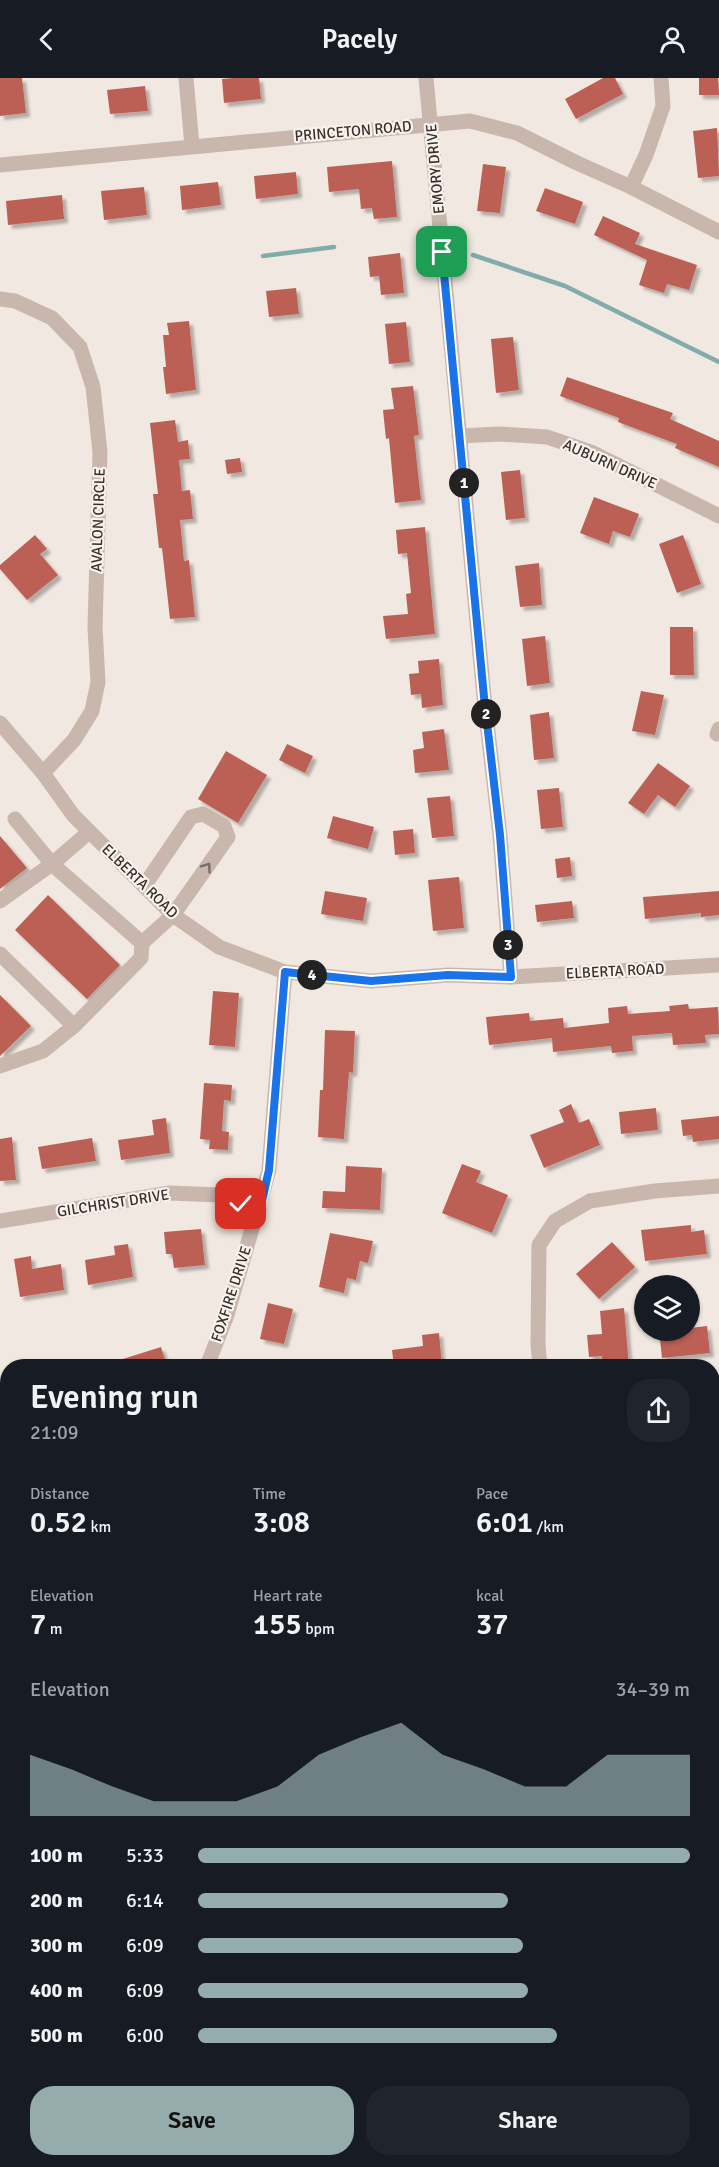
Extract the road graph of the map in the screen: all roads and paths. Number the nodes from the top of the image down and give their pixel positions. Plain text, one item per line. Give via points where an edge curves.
1 (186, 78) edge
2 (426, 78) edge
3 (661, 78) edge
4 (431, 124) junction
5 (192, 146) junction
6 (0, 165) edge
7 (632, 187) junction
8 (719, 232) edge
9 (0, 299) edge
10 (459, 436) junction
11 (719, 516) edge
12 (0, 723) edge
13 (43, 773) junction
14 (15, 819) dead end
15 (89, 832) junction
16 (52, 864) junction
17 (144, 886) junction
18 (0, 901) edge
19 (173, 915) junction
20 (142, 943) junction
21 (0, 954) edge
22 (719, 965) edge
23 (285, 972) junction
24 (511, 977) junction
25 (74, 1026) junction
26 (0, 1066) edge
27 (719, 1186) edge
28 (260, 1209) junction
29 (0, 1221) edge
30 (210, 1359) edge
31 (539, 1359) edge

1 - 5 street
2 - 4 street, EMORY DRIVE
3 - 7 street via 663,106
4 - 5 street, PRINCETON ROAD
4 - 7 street, PRINCETON ROAD via 470,121 517,133
4 - 10 street, EMORY DRIVE
5 - 6 street, PRINCETON ROAD
7 - 8 street, PRINCETON ROAD
9 - 13 street, AVALON CIRCLE via 15,301 52,318 80,347 93,387 100,452 95,627 98,682 92,711 74,740
10 - 11 street, AUBURN DRIVE via 548,437 591,452
10 - 24 street, EMORY DRIVE
12 - 13 street, ELBERTA ROAD
13 - 15 street, ELBERTA ROAD
14 - 16 street
15 - 16 street
15 - 17 street, ELBERTA ROAD
16 - 18 street
16 - 20 street
17 - 19 street, ELBERTA ROAD
19 -> 17 street via 228,837 224,826 203,814 191,817
19 - 20 street
19 - 23 street, ELBERTA ROAD via 219,946
20 - 25 street via 141,958
21 - 25 street
22 - 24 street, ELBERTA ROAD
23 - 24 street, ELBERTA ROAD via 371,981 448,975
23 - 28 street, FOXFIRE DRIVE via 269,1170
25 - 26 street via 43,1051
27 - 31 street via 590,1201 555,1221 539,1245
28 - 29 street, GILCHRIST DRIVE via 220,1196 170,1193
28 - 30 street, FOXFIRE DRIVE

